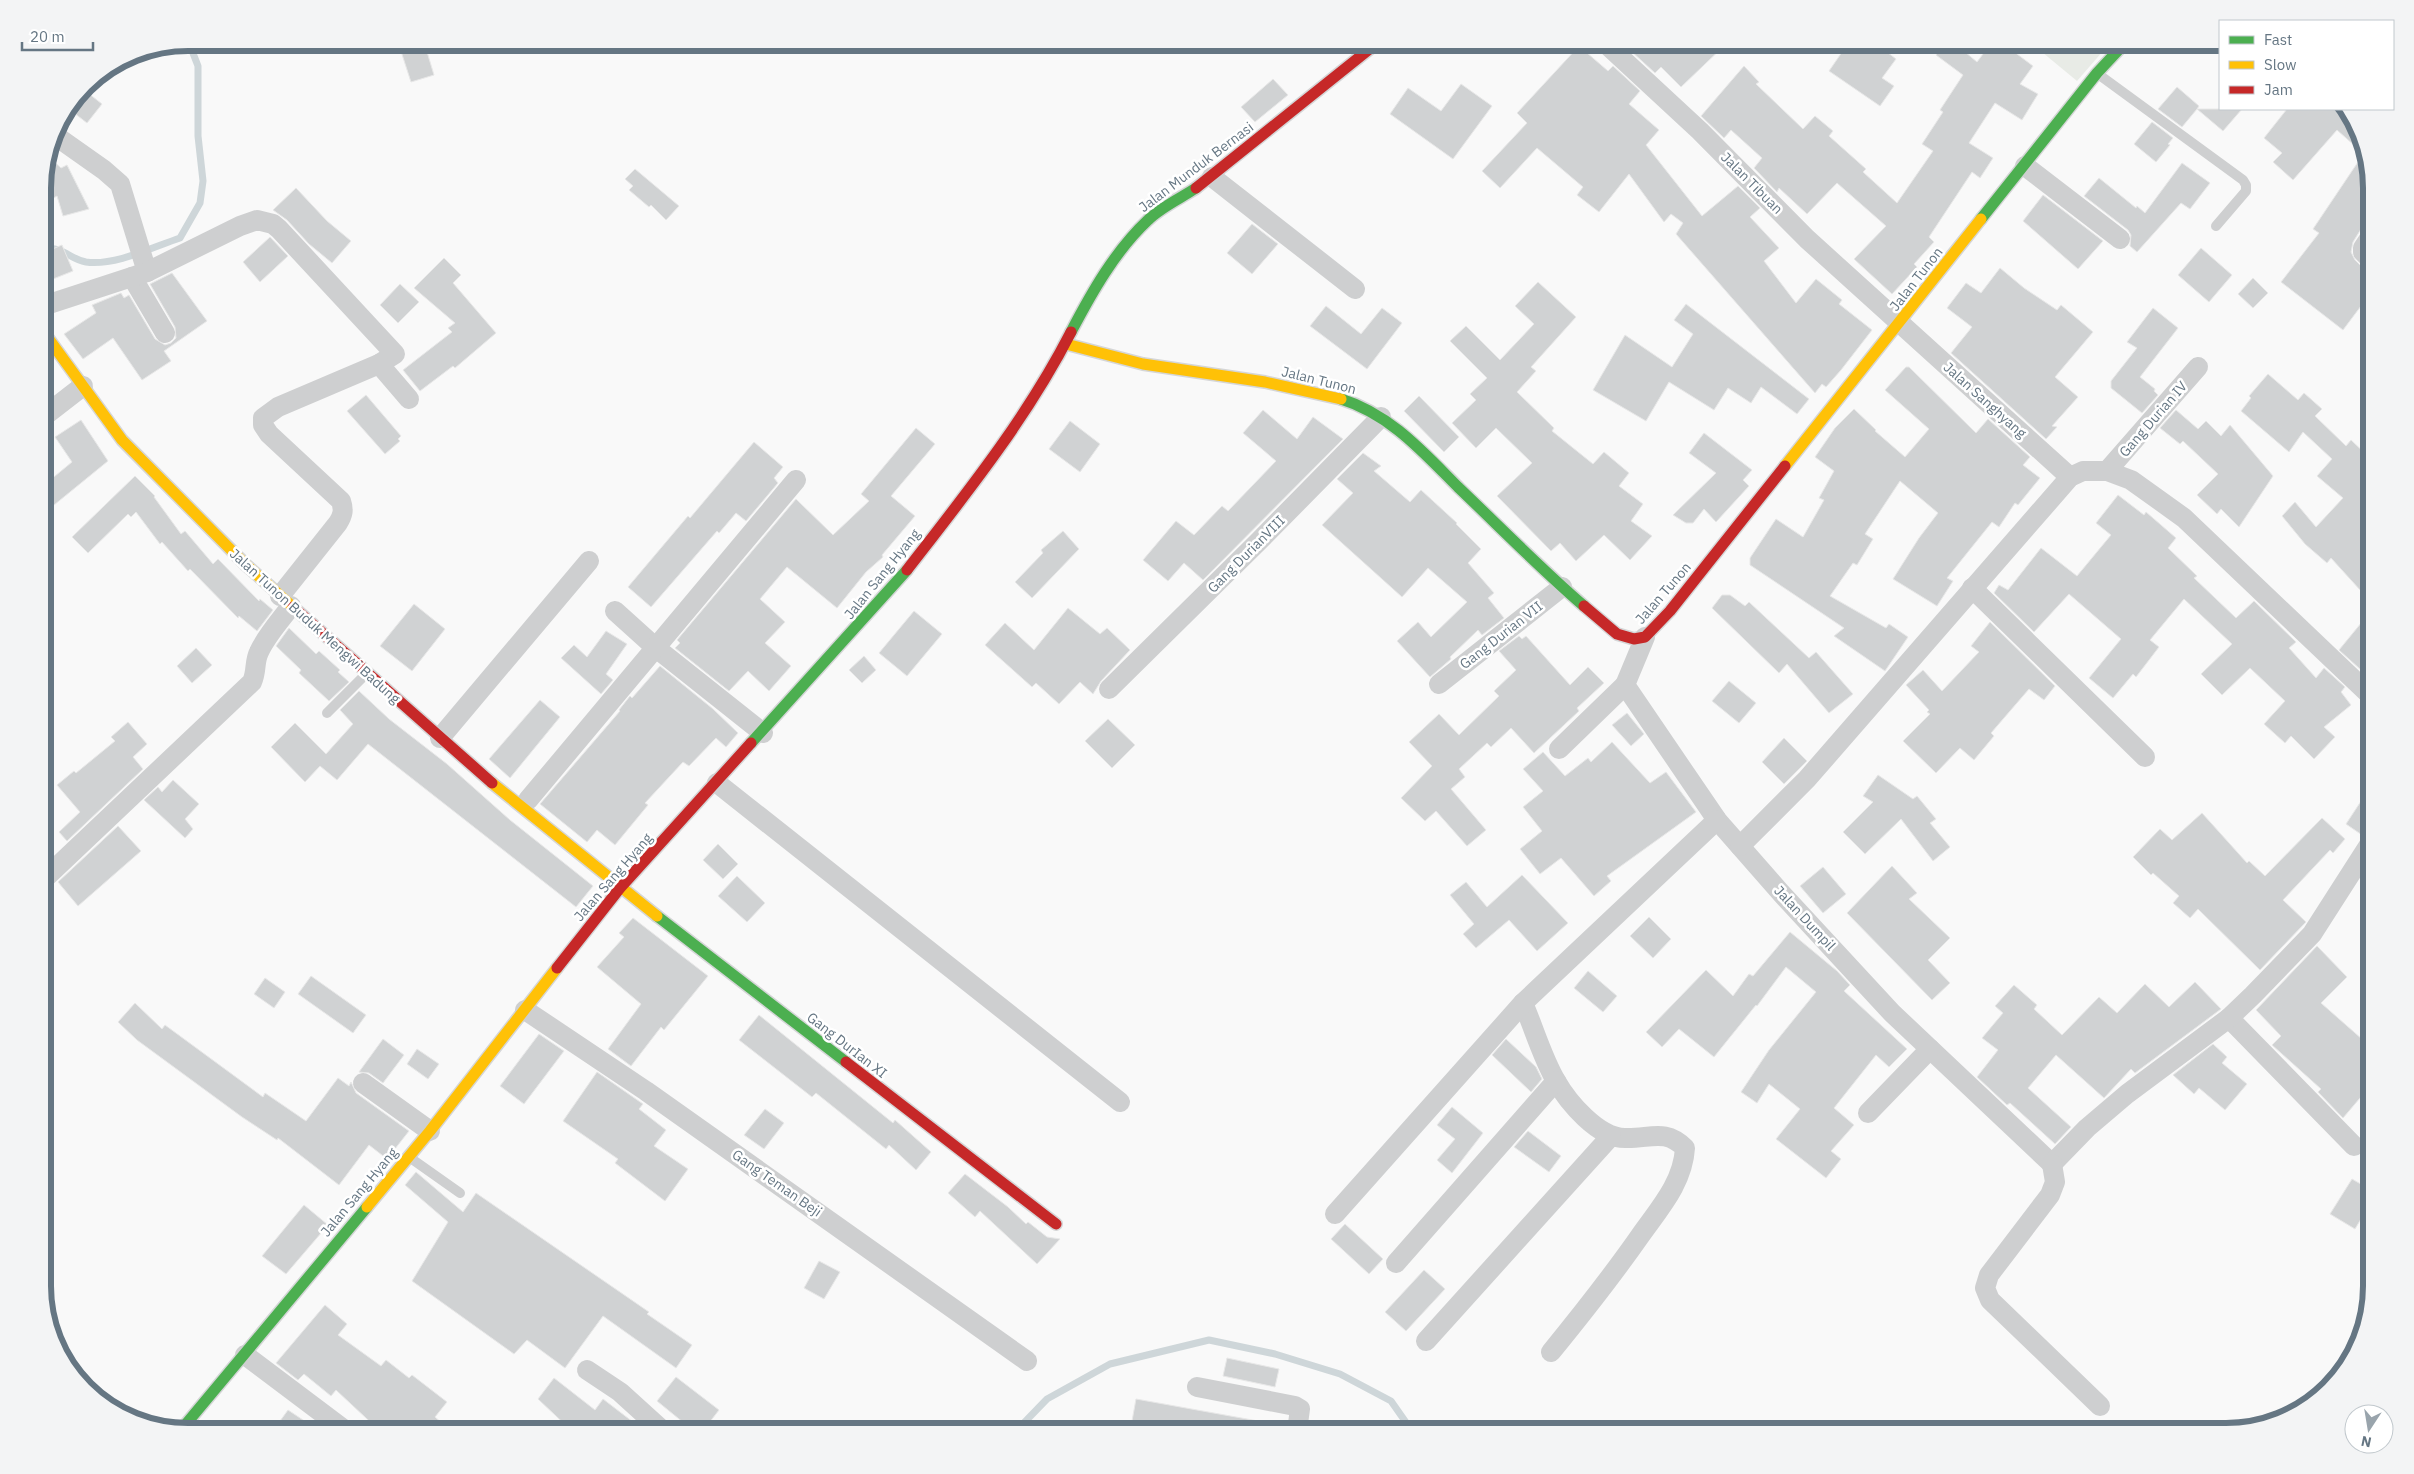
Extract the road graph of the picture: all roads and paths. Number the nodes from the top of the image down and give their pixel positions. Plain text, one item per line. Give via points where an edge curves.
1 (1365, 51) edge
2 (1615, 51) edge
3 (2117, 51) edge
4 (2097, 73) junction
5 (61, 139) edge
6 (2025, 166) junction
7 (1212, 177) junction
8 (2216, 226) dead end
9 (2120, 239) dead end
10 (140, 270) junction
11 (1356, 289) dead end
12 (52, 303) edge
13 (1900, 323) junction
14 (165, 333) dead end
15 (52, 343) edge
16 (1066, 344) junction
17 (378, 364) junction
18 (2198, 367) dead end
19 (83, 386) junction
20 (409, 399) dead end
21 (52, 410) edge
22 (1381, 417) junction
23 (2107, 471) junction
24 (2070, 477) junction
25 (796, 480) dead end
26 (589, 561) dead end
27 (1562, 587) junction
28 (1972, 588) junction
29 (285, 601) junction
30 (615, 611) dead end
31 (1645, 637) junction
32 (656, 648) junction
33 (367, 674) junction
34 (1439, 684) dead end
35 (1625, 685) junction
36 (2362, 688) edge
37 (1109, 689) dead end
38 (327, 713) dead end
39 (763, 733) junction
40 (440, 738) junction
41 (1559, 749) dead end
42 (2145, 757) dead end
43 (718, 783) junction
44 (528, 800) dead end
45 (1717, 820) junction
46 (1740, 846) junction
47 (2363, 855) edge
48 (52, 871) edge
49 (620, 888) junction
50 (1524, 1003) junction
51 (525, 1010) junction
52 (2229, 1018) junction
53 (1930, 1049) junction
54 (1556, 1081) junction
55 (363, 1083) dead end
56 (1120, 1102) dead end
57 (1868, 1113) dead end
58 (430, 1131) junction
59 (1611, 1136) junction
60 (2354, 1146) dead end
61 (408, 1157) junction
62 (2052, 1164) junction
63 (460, 1193) dead end
64 (1335, 1214) dead end
65 (1056, 1224) dead end
66 (1396, 1263) dead end
67 (1426, 1340) dead end
68 (1551, 1352) dead end
69 (245, 1355) junction
70 (1027, 1360) dead end
71 (587, 1370) dead end
72 (1197, 1386) dead end
73 (2100, 1406) dead end
74 (188, 1423) edge
75 (334, 1423) edge
76 (654, 1423) edge
77 (1299, 1423) edge

1 - 7 street, Jalan Munduk Bernasi
2 - 13 street, Jalan Tibuan via 1700,131 1806,239
3 - 4 street, Jalan Tunon
4 - 6 street, Jalan Tunon
4 - 8 lane via 2243,180 2246,185 2243,196
5 - 10 street via 120,184
6 - 9 street
6 - 13 street, Jalan Tunon
7 - 11 street
7 - 16 street, Jalan Munduk Bernasi via 1149,219 1128,242 1092,292
10 - 12 street
10 - 14 street
10 - 17 street via 257,220 273,224 395,354
13 - 24 street, Jalan Sanghyang
13 - 31 street, Jalan Tunon via 1670,611
15 - 19 street, Jalan Tunon Buduk Mengwi Badung
16 - 22 street, Jalan Tunon via 1143,364 1328,395 1360,405
16 - 39 street, Jalan Sang Hyang via 984,470 898,582
17 - 20 street
17 - 29 street via 278,407 263,418 263,425 270,434 341,501 343,508 338,523
18 - 23 street, Gang Durian IV
19 - 21 street
19 - 29 street, Jalan Tunon Buduk Mengwi Badung via 122,440
22 - 27 street, Jalan Tunon via 1412,442
22 - 37 street, Gang DurianVIII
23 - 24 street via 2082,471
23 - 36 street via 2131,480 2184,518
24 - 28 street
25 - 32 street
26 - 40 street
27 - 31 street, Jalan Tunon via 1617,634 1634,639
27 - 34 street, Gang Durian VII
28 - 42 street
28 - 46 street via 1807,779
29 - 33 street, Jalan Tunon Buduk Mengwi Badung
29 - 48 street via 260,649 256,659 257,672 252,682
30 - 32 street
31 - 35 street
32 - 39 street
32 - 44 street
33 - 38 lane
33 - 40 street, Jalan Tunon Buduk Mengwi Badung
35 - 41 street
35 - 45 street, Jalan Dumpil
39 - 43 street, Jalan Sang Hyang
40 - 49 street, Jalan Tunon Buduk Mengwi Badung via 520,808
43 - 49 street, Jalan Sang Hyang
43 - 56 street
45 - 46 street, Jalan Dumpil
45 - 50 street
46 - 53 street, Jalan Dumpil via 1886,1006
47 - 52 street via 2312,934
49 - 51 street, Jalan Sang Hyang
49 - 65 street, Gang DurIan XI
50 - 54 street
50 - 64 street
51 - 58 street, Jalan Sang Hyang
51 - 70 street, Gang Teman Beji via 646,1091
52 - 60 street
52 - 62 street via 2127,1094
53 - 57 street
53 - 62 street, Jalan Dumpil
54 - 59 street via 1586,1118
54 - 66 street
55 - 58 street
58 - 61 street, Jalan Sang Hyang
59 - 67 street
59 - 68 street via 1623,1139 1666,1135 1686,1148 1684,1160 1674,1188 1611,1277
61 - 63 lane
61 - 69 street, Jalan Sang Hyang
62 - 73 street via 2055,1182 2050,1195 1989,1275 1985,1288 1990,1300
69 - 74 street, Jalan Sang Hyang
69 - 75 street
71 - 76 street via 620,1392
72 - 77 street via 1295,1406 1301,1413

